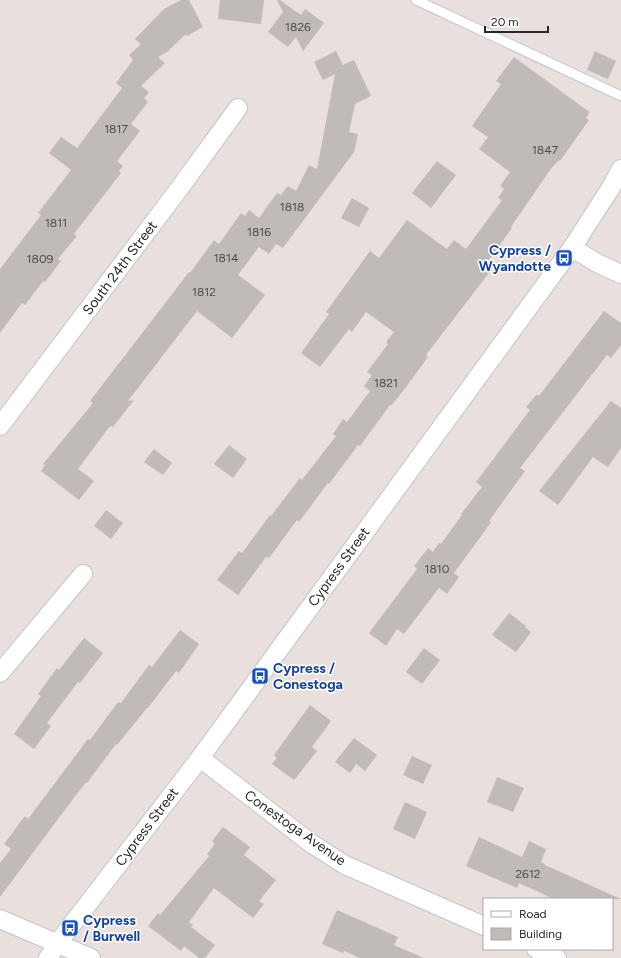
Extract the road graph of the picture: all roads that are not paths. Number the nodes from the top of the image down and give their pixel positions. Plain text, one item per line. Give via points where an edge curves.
1 (416, 0) edge
2 (621, 96) edge
3 (238, 108) dead end
4 (621, 168) edge
5 (572, 248) junction
6 (621, 274) edge
7 (0, 426) edge
8 (83, 574) dead end
9 (0, 674) edge
10 (200, 758) junction
11 (0, 919) edge
12 (483, 926) edge
13 (538, 950) edge
14 (53, 951) edge
15 (92, 958) edge
16 (557, 958) edge

1 - 2 lane
3 - 7 street, South 24th Street
4 - 5 street, Cypress Street
5 - 6 street
5 - 10 street, Cypress Street
8 - 9 street
10 - 12 street, Conestoga Avenue via 306,839 345,865
10 - 14 street, Cypress Street
11 - 14 street
13 - 16 street
14 - 15 street

